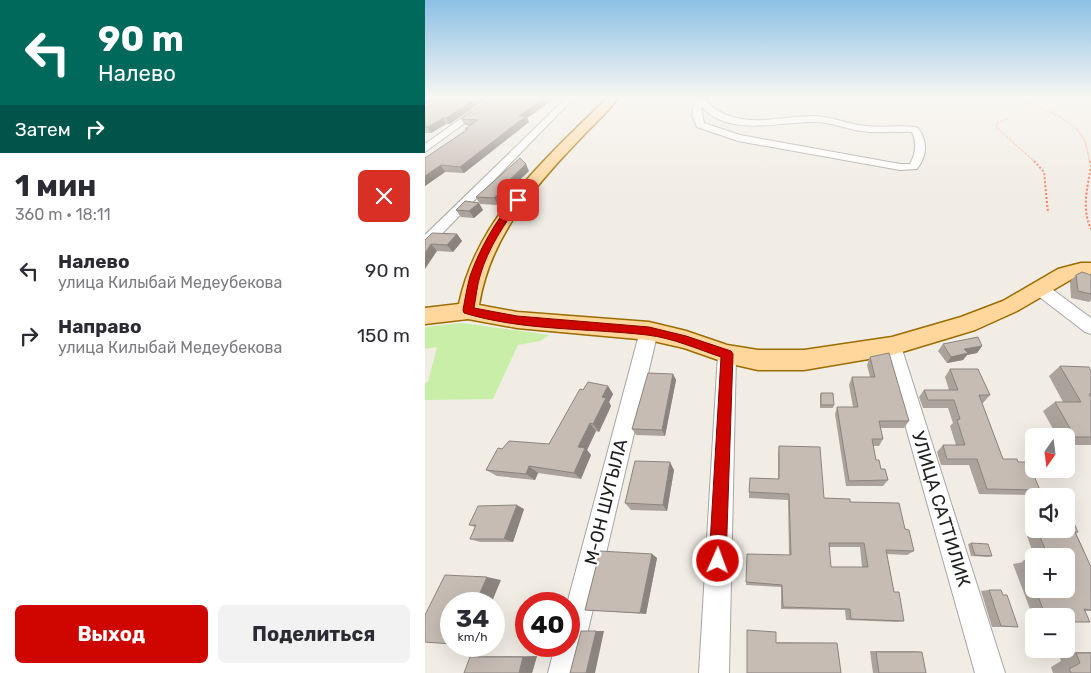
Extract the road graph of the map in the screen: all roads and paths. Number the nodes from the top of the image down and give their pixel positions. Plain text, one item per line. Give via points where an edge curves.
1 (452, 129) edge
2 (539, 129) edge
3 (583, 129) edge
4 (711, 129) edge
5 (912, 129) edge
6 (999, 129) edge
7 (1074, 129) edge
8 (425, 149) edge
9 (1091, 165) edge
10 (1048, 213) dead end
11 (1091, 229) edge
12 (425, 243) edge
13 (1091, 269) edge
14 (1039, 288) junction
15 (468, 310) junction
16 (425, 316) edge
17 (1091, 327) edge
18 (649, 331) junction
19 (892, 346) junction
20 (727, 354) junction
21 (563, 673) edge
22 (714, 673) edge
23 (990, 673) edge

1 - 8 street
2 - 12 street
3 - 15 main road via 508,212 491,239 475,276
4 - 5 street via 738,138 913,167 918,161 920,140
6 - 10 path via 1044,172
7 - 9 path via 1083,138
9 - 11 path via 1084,201
13 - 14 main road via 1065,274
14 - 17 street
14 - 19 main road via 1010,306 967,324
15 - 16 main road
15 - 18 main road via 517,320
18 - 20 main road
18 - 21 street, М-ОН ШУГЫЛА
19 - 20 main road via 787,361
19 - 23 street, УЛИЦА САТТИЛИК
20 - 22 street

